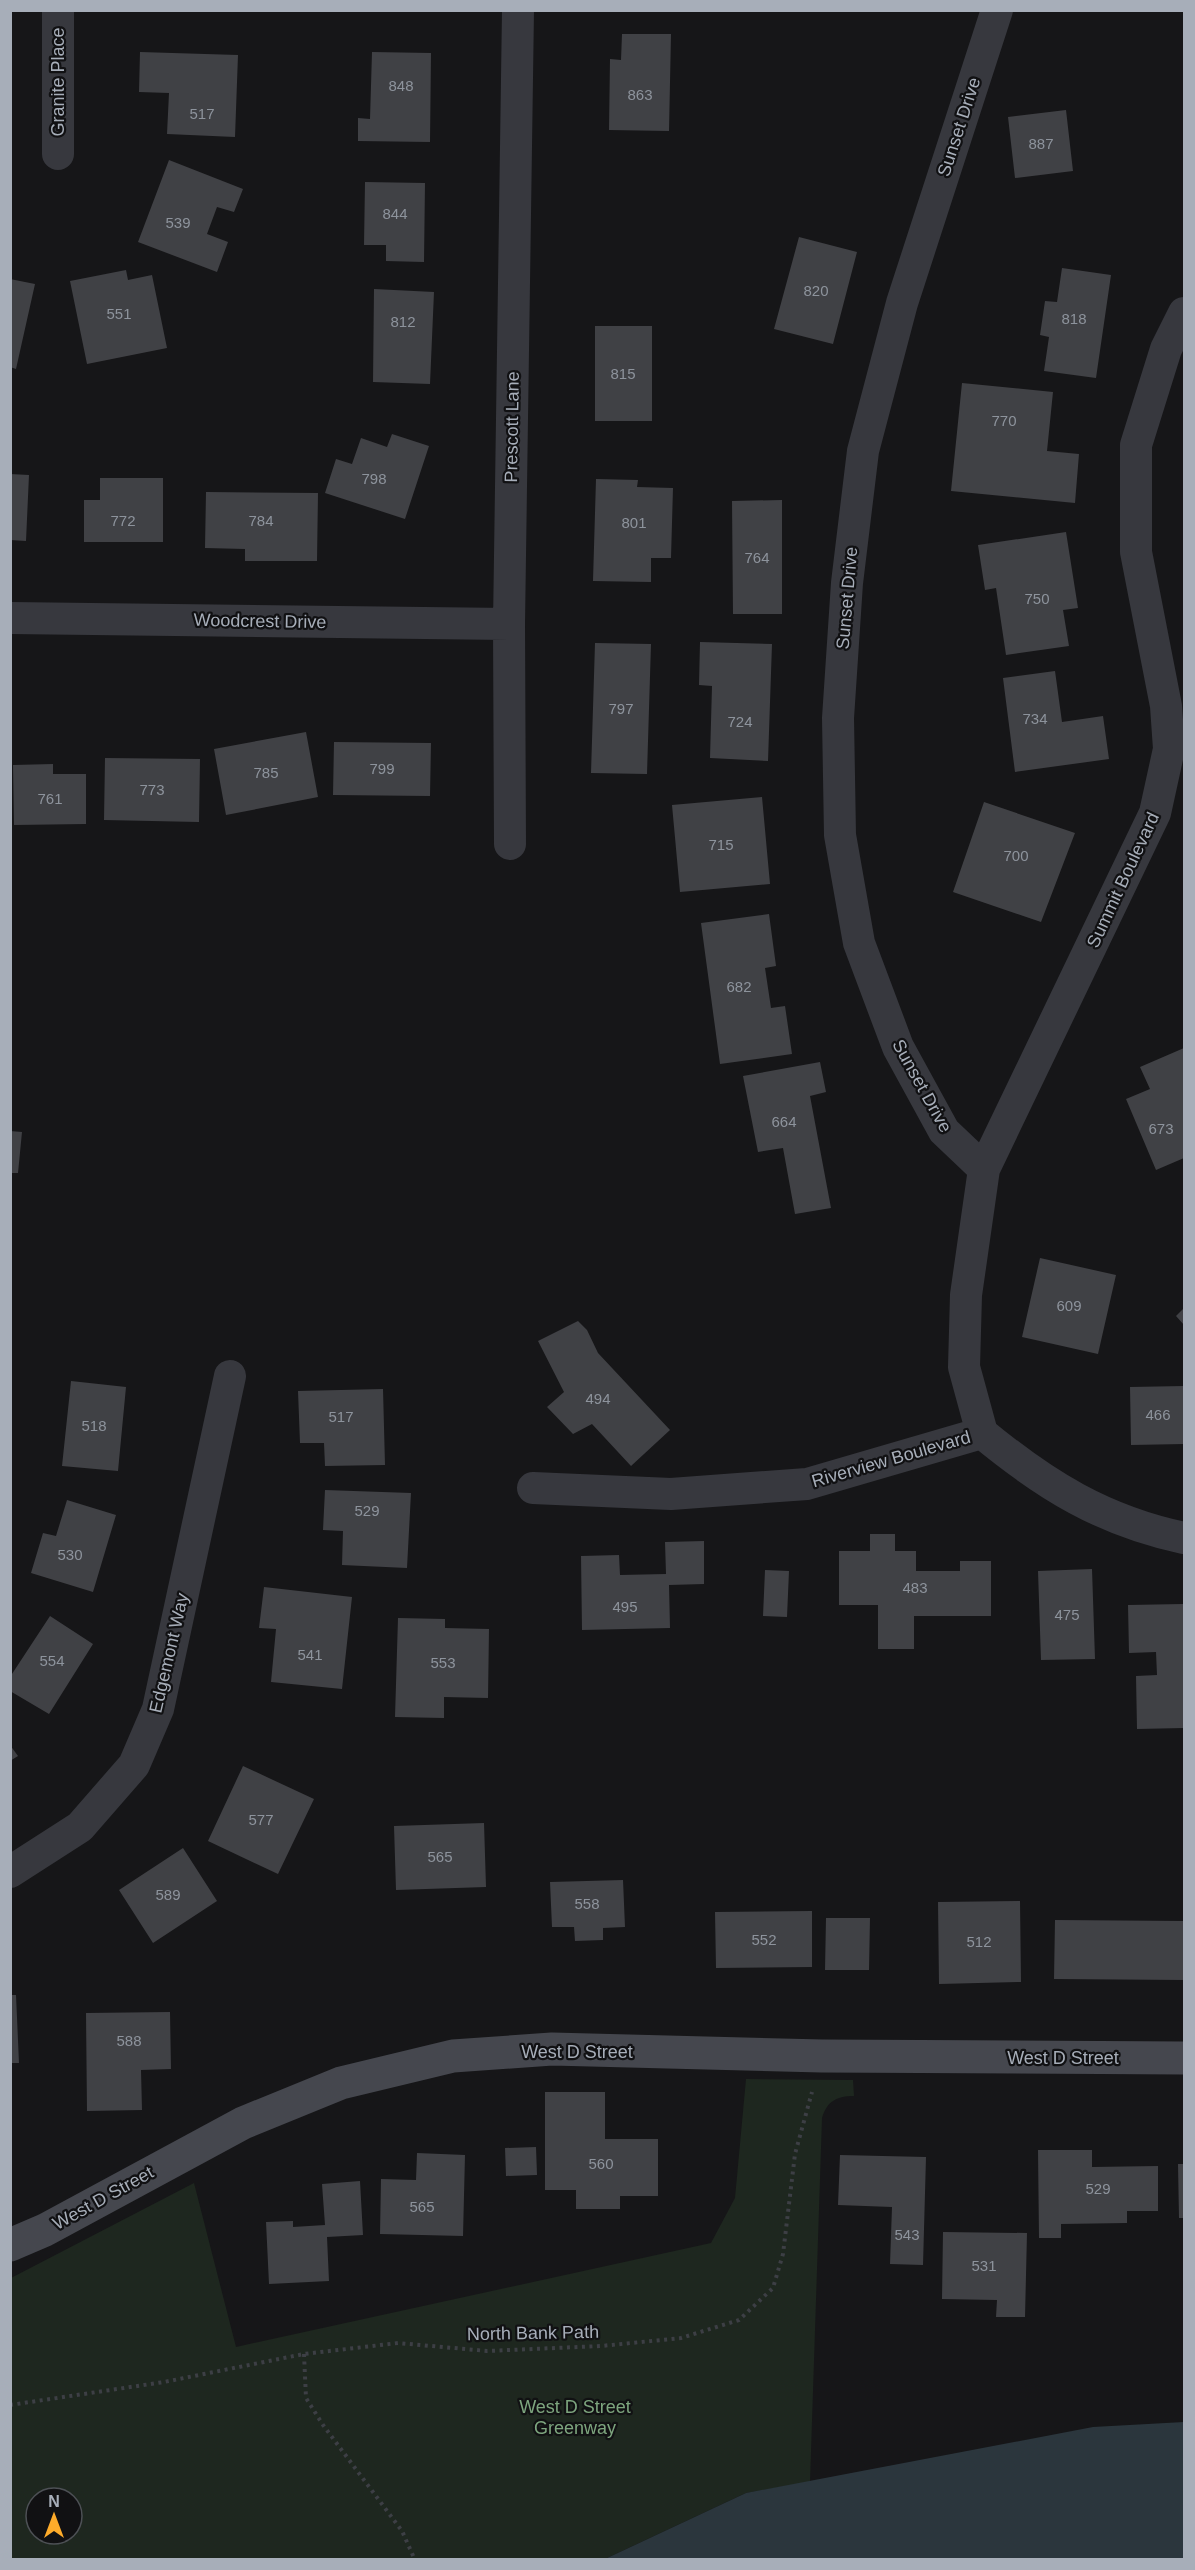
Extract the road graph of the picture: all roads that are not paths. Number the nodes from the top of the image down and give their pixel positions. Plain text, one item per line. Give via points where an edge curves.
1 (58, 10) edge
2 (518, 10) edge
3 (996, 10) edge
4 (58, 154) dead end
5 (1185, 313) edge
6 (10, 618) edge
7 (509, 624) junction
8 (1177, 749) edge
9 (510, 844) dead end
10 (984, 1169) junction
11 (230, 1376) dead end
12 (982, 1433) junction
13 (533, 1488) dead end
14 (1185, 1538) edge
15 (10, 1872) edge
16 (1185, 2058) edge
17 (10, 2245) edge

1 - 4 street, Granite Place
2 - 7 street, Prescott Lane
3 - 10 street, Sunset Drive via 902,303 863,451 847,583 837,718 840,835 859,943 898,1047 926,1100 944,1131
5 - 8 street, Summit Boulevard via 1166,349 1136,444 1137,552
6 - 7 street, Woodcrest Drive
7 - 9 street, Prescott Lane
8 - 10 street, Summit Boulevard via 1155,813
10 - 12 street, Summit Boulevard via 966,1295 964,1367
11 - 15 street, Edgemont Way via 158,1709 134,1765 80,1827
12 - 13 street, Riverview Boulevard via 807,1484 671,1494
12 - 14 street, Riverview Boulevard via 1030,1472 1095,1509
16 - 17 street, West D Street via 822,2056 552,2049 453,2056 341,2083 243,2123

